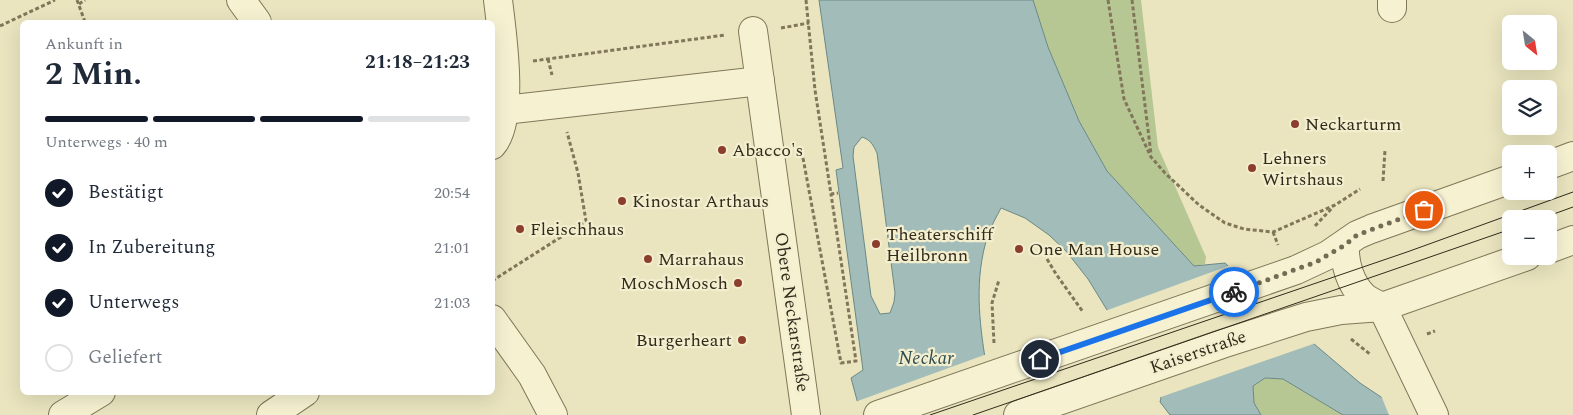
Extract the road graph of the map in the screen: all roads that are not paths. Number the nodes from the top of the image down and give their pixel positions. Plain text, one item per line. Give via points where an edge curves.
1 (241, 0) edge
2 (498, 0) edge
3 (256, 20) edge
4 (753, 31) road end
5 (760, 82) junction
6 (504, 110) junction
7 (495, 142) edge
8 (1573, 156) edge
9 (1557, 162) edge
10 (1502, 182) edge
11 (1573, 240) edge
12 (1345, 245) junction
13 (1557, 246) edge
14 (1502, 265) edge
15 (1382, 307) junction
16 (495, 323) edge
17 (97, 395) edge
18 (300, 395) edge
19 (74, 413) edge
20 (1434, 414) edge
21 (271, 415) edge
22 (553, 415) edge
23 (806, 415) edge
24 (878, 415) edge
25 (1018, 415) edge

1 - 3 street
2 - 6 street via 505,64
4 - 5 street, Obere Neckarstraße
5 - 6 street
5 - 23 street, Obere Neckarstraße
6 - 7 street
8 - 9 street
10 - 12 street via 1372,229
11 - 13 street
12 - 15 street via 1344,257 1354,284 1364,297
12 - 24 street via 1316,262 1264,282
14 - 15 street, Kaiserstraße
15 - 20 street
15 - 25 street, Kaiserstraße via 1306,317
16 - 22 street via 532,375
17 - 19 street
18 - 21 street

